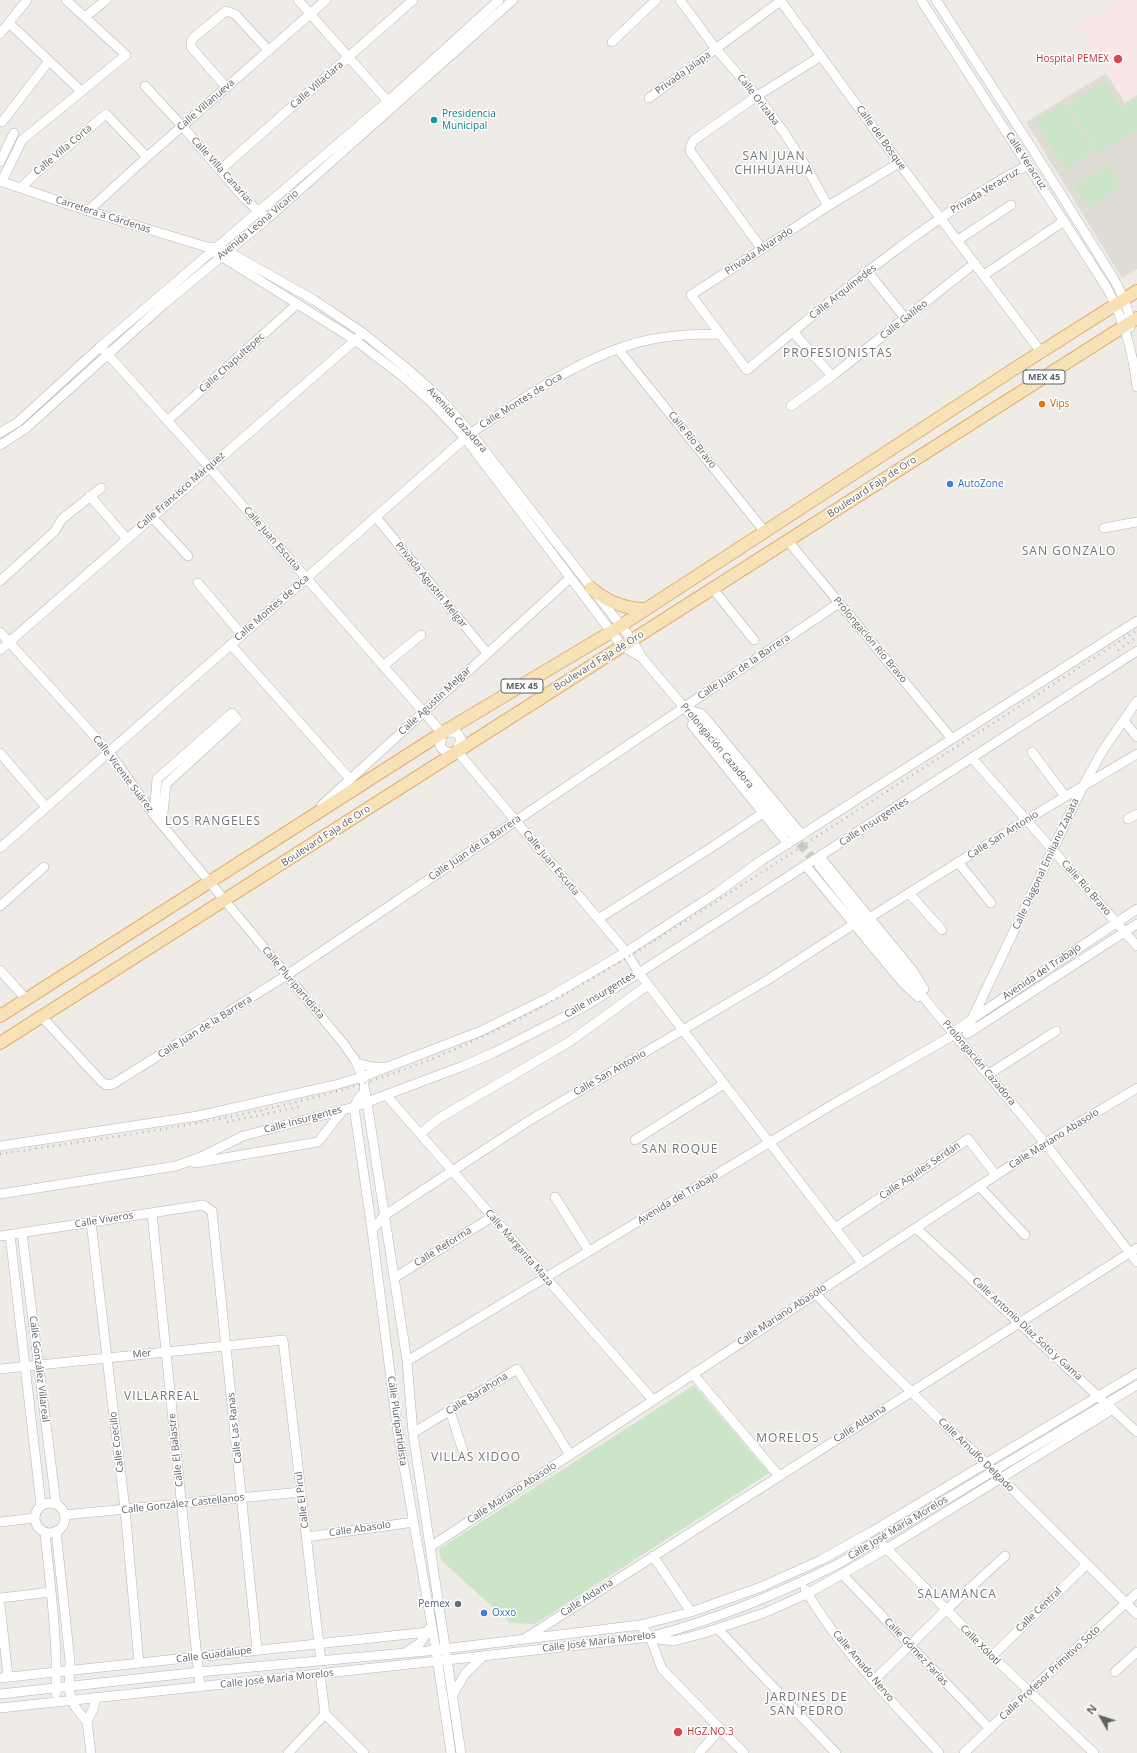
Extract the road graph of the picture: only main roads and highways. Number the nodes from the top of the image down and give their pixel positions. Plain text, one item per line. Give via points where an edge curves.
1 (1137, 291) edge
2 (1130, 322) edge
3 (939, 418) junction
4 (950, 437) junction
5 (591, 588) road end
6 (646, 609) junction
7 (0, 1016) edge
8 (0, 1043) edge

1 - 3 main road, Boulevard Faja de Oro / MEX 45
2 - 4 main road, Boulevard Faja de Oro / MEX 45
3 - 4 main road
3 - 6 main road, Boulevard Faja de Oro / MEX 45
4 - 8 main road, Boulevard Faja de Oro / MEX 45
5 - 6 main road via 616,604
6 - 7 main road, Boulevard Faja de Oro / MEX 45 via 442,734

